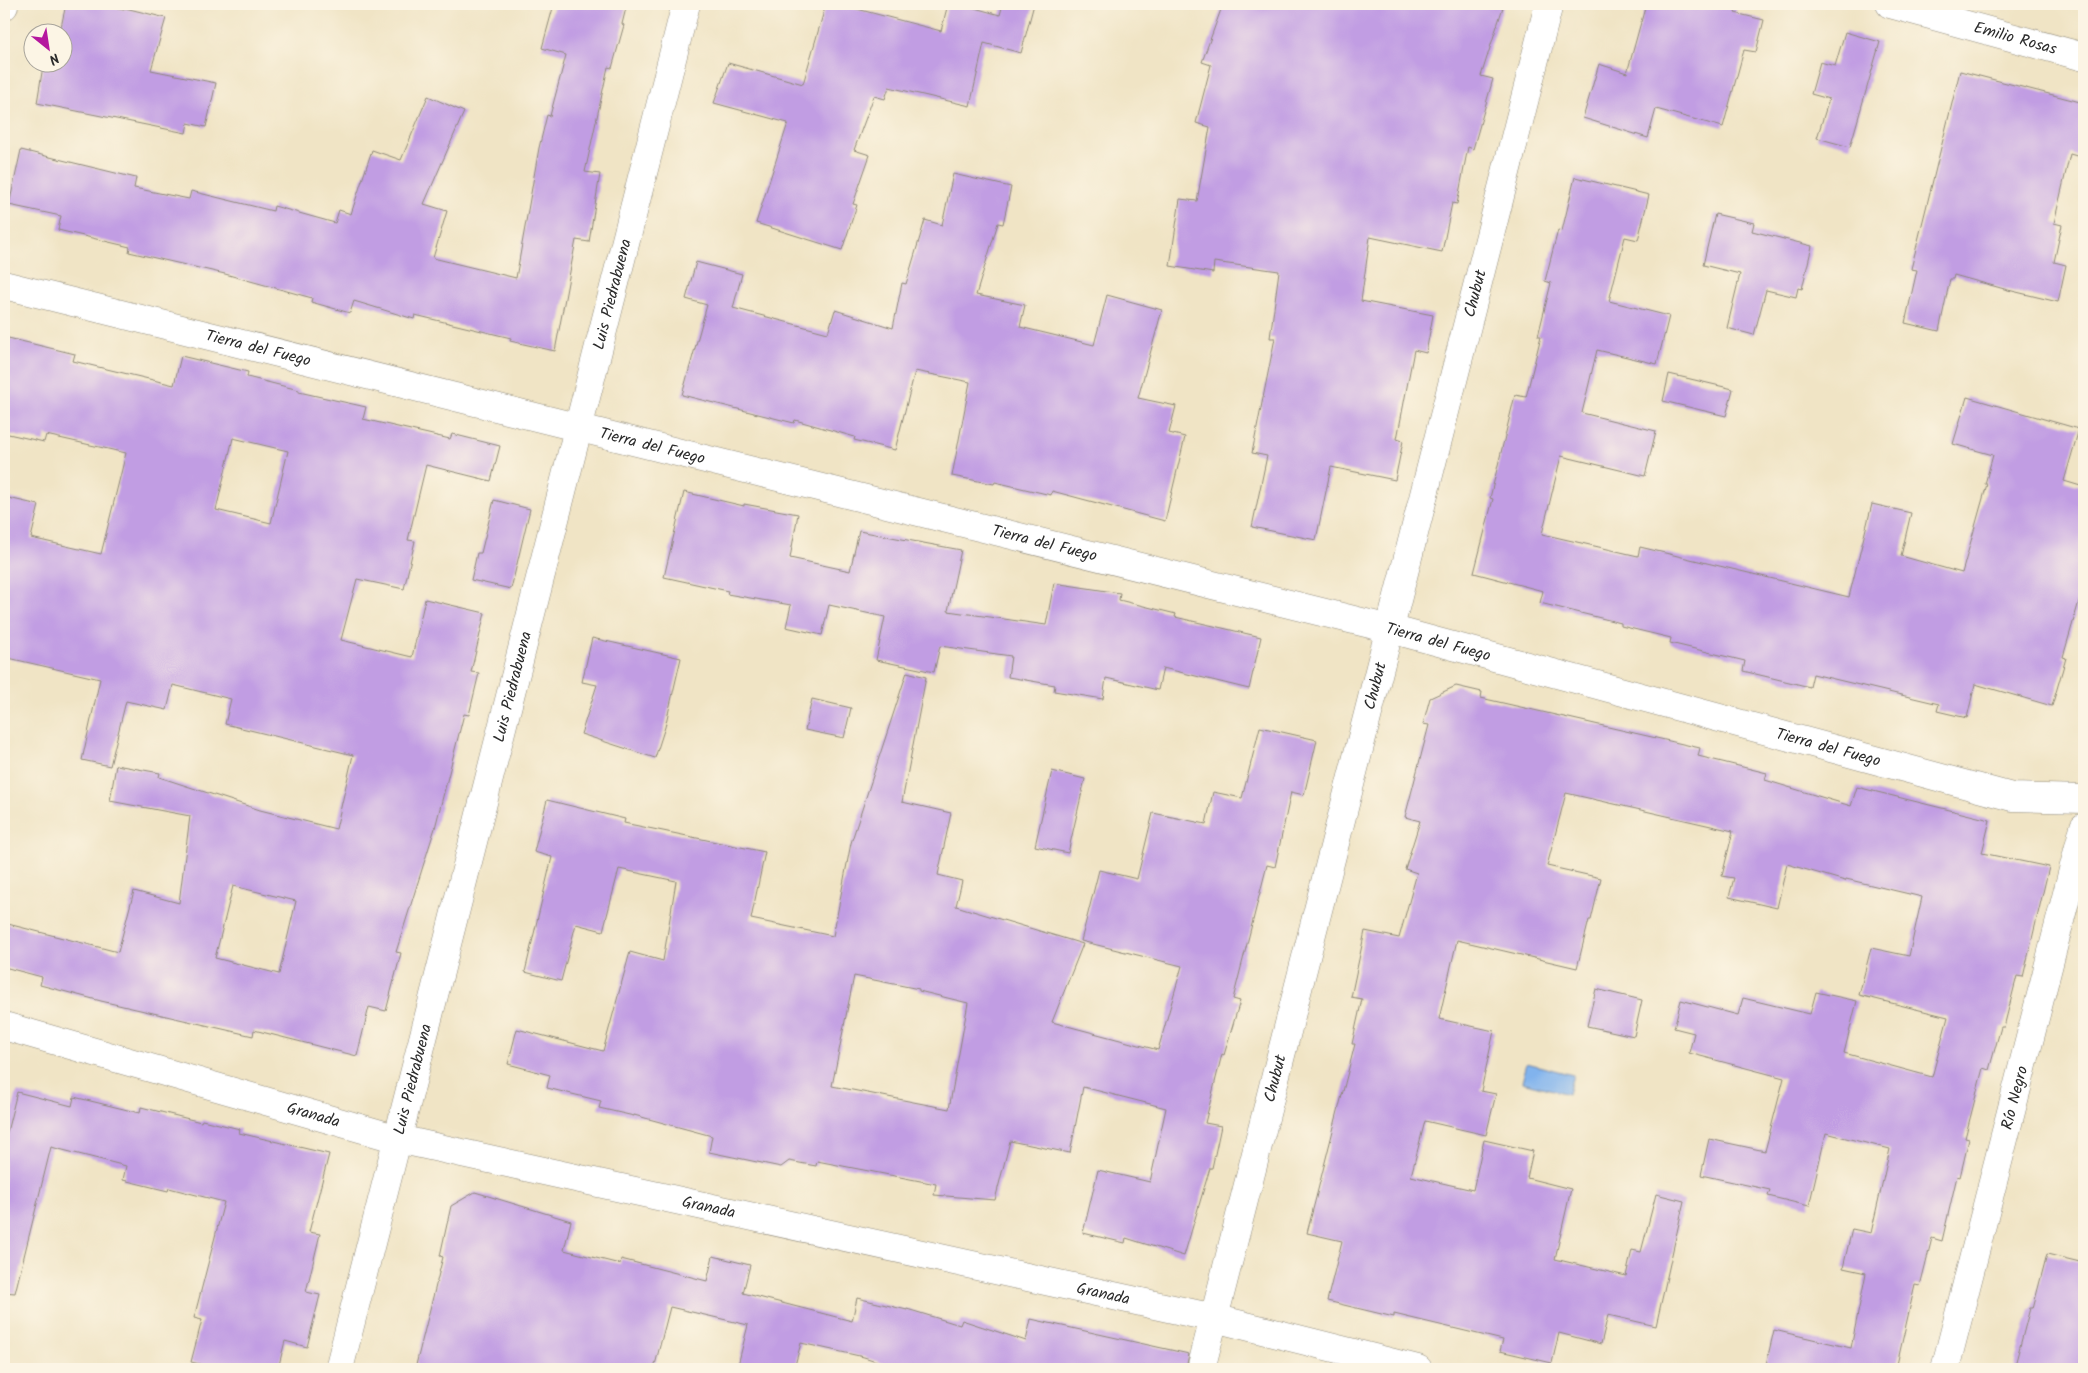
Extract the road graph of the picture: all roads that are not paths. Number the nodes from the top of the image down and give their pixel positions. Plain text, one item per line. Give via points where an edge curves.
1 (686, 4) edge
2 (1550, 4) edge
3 (1890, 4) edge
4 (1927, 8) edge
5 (2084, 57) edge
6 (4, 285) edge
7 (579, 427) junction
8 (1390, 629) junction
9 (2084, 799) edge
10 (2084, 828) edge
11 (4, 1026) edge
12 (398, 1139) junction
13 (1214, 1318) junction
14 (339, 1369) edge
15 (1201, 1369) edge
16 (1418, 1369) edge
17 (1945, 1369) edge

1 - 7 street, Luis Piedrabuena
2 - 8 street, Chubut
3 - 4 street, Emilio Rosas
4 - 5 street, Emilio Rosas
6 - 7 street, Tierra del Fuego
7 - 8 street, Tierra del Fuego
7 - 12 street, Luis Piedrabuena
8 - 9 street, Tierra del Fuego via 2012,797
8 - 13 street, Chubut
10 - 17 street, Río Negro
11 - 12 street, Granada
12 - 13 street, Granada
12 - 14 street, Luis Piedrabuena
13 - 15 street, Chubut
13 - 16 street, Granada

